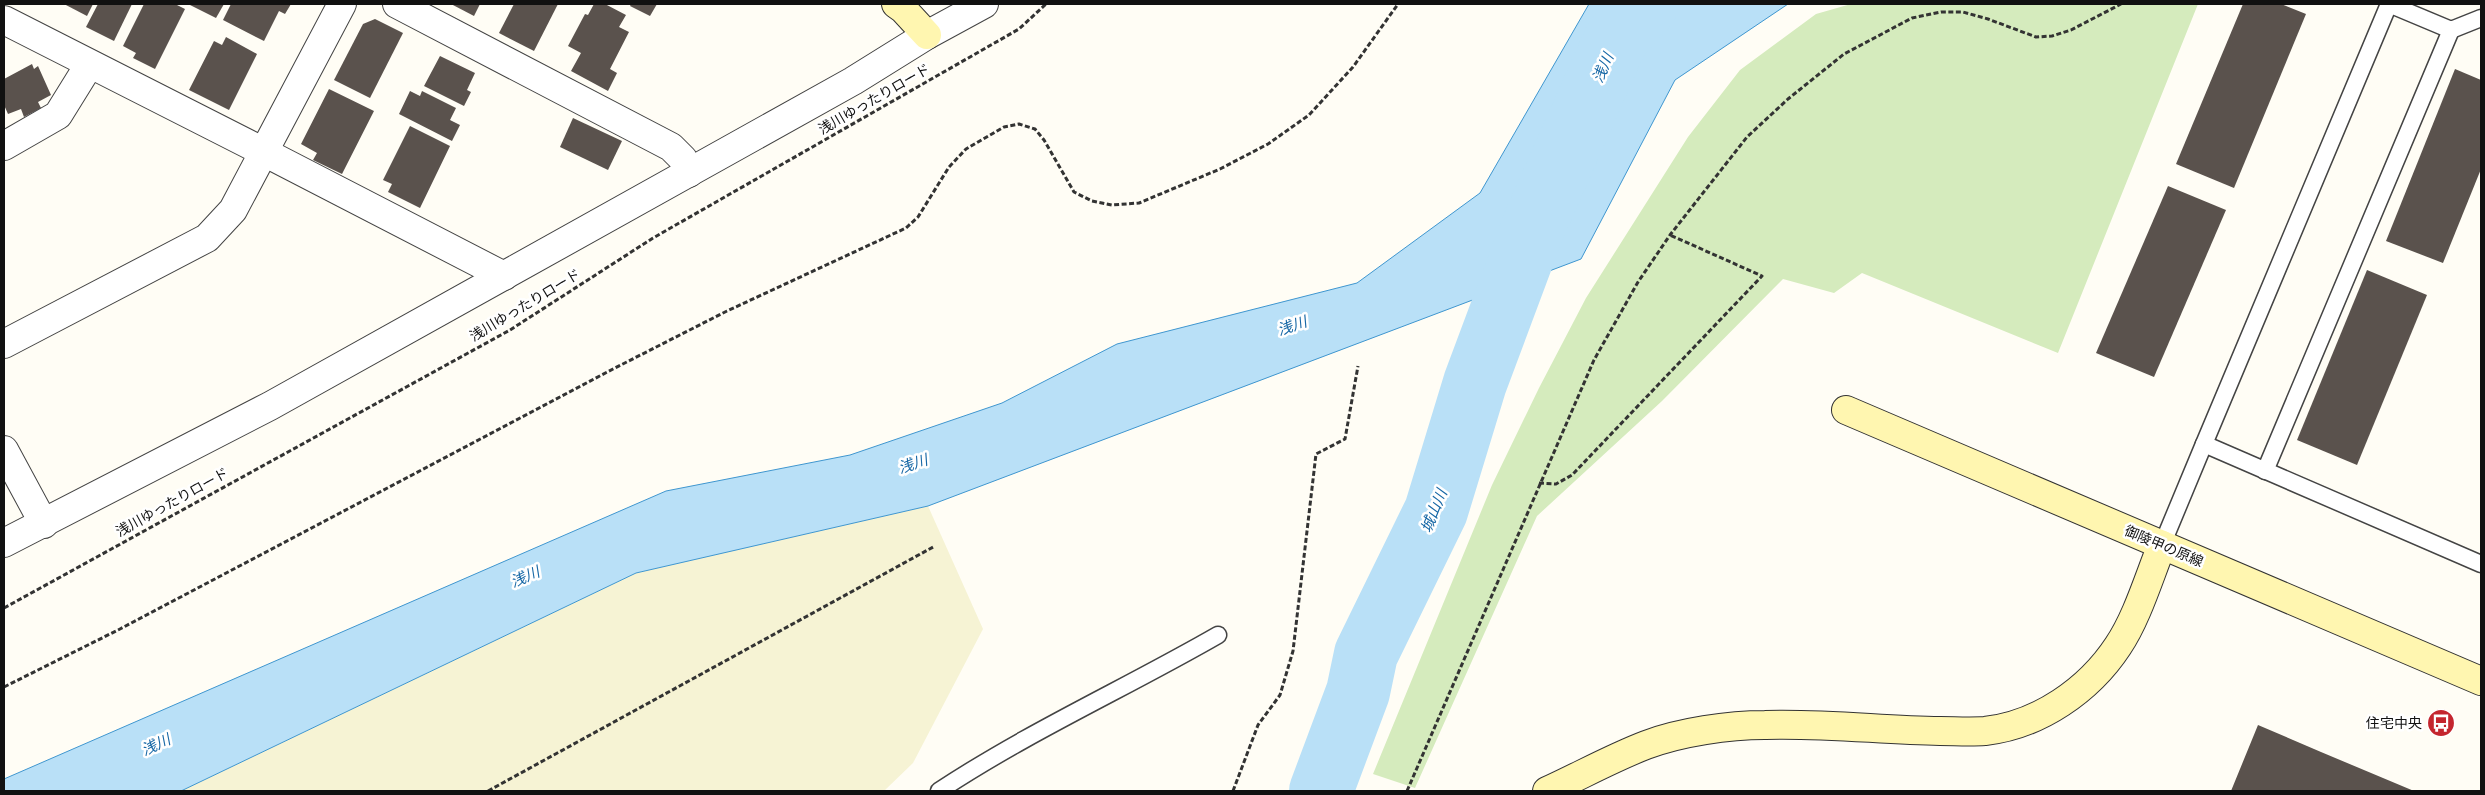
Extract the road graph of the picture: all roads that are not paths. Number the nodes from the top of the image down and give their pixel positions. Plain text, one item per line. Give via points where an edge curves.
1 (342, 4) edge
2 (396, 4) edge
3 (896, 4) edge
4 (984, 4) edge
5 (2481, 18) edge
6 (4, 20) edge
7 (2451, 30) junction
8 (927, 35) junction
9 (89, 64) junction
10 (4, 146) edge
11 (264, 152) junction
12 (689, 173) junction
13 (504, 276) junction
14 (4, 344) edge
15 (1846, 410) dead end
16 (2204, 444) junction
17 (4, 450) edge
18 (2265, 471) junction
19 (44, 524) junction
20 (4, 543) edge
21 (2162, 545) junction
22 (2481, 564) edge
23 (1218, 635) dead end
24 (2481, 681) edge
25 (939, 791) edge
26 (1547, 791) edge

1 - 11 street
2 - 12 street via 672,147 683,159
3 - 8 street
4 - 8 street
5 - 7 lane
6 - 9 street
7 - 16 lane via 2390,4
7 - 18 lane
8 - 12 street via 854,81
9 - 10 street via 58,115
9 - 11 street
11 - 13 street
11 - 14 street via 233,210 207,238
12 - 13 street
13 - 19 street via 278,402
15 - 21 street, 御陵甲の原線
16 - 18 lane
16 - 21 lane
17 - 19 street
18 - 22 lane
19 - 20 street
21 - 24 street, 御陵甲の原線
21 - 26 street via 2119,645 2094,676 2057,706 2027,721 1986,731 1764,724 1695,732 1648,744
23 - 25 lane via 987,759

